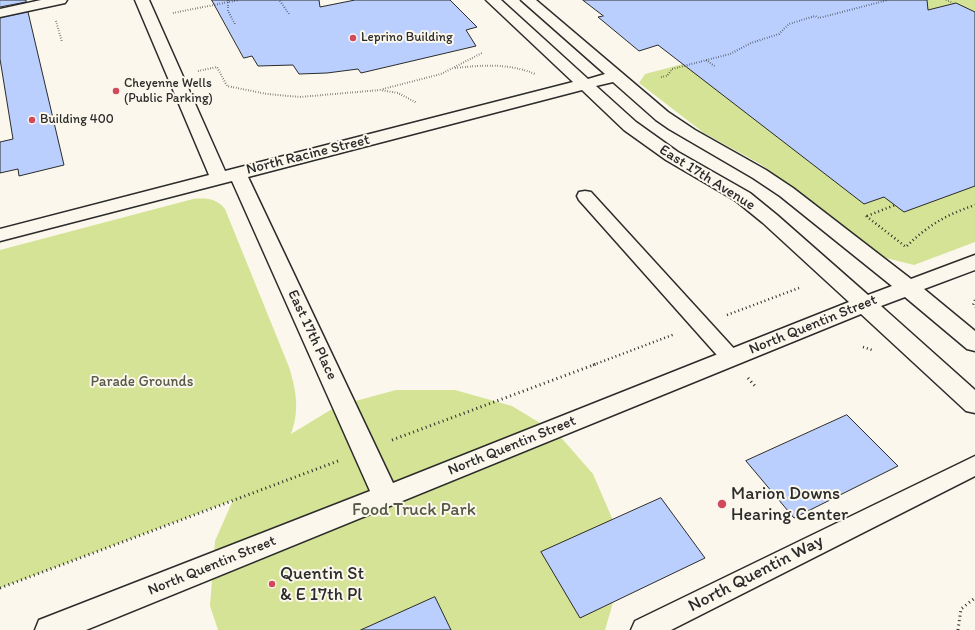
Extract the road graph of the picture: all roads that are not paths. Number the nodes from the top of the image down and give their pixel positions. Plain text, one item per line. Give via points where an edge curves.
1 (60, 0) edge
2 (142, 0) edge
3 (493, 0) edge
4 (528, 0) edge
5 (0, 13) edge
6 (616, 76) junction
7 (585, 84) junction
8 (228, 176) junction
9 (585, 196) dead end
10 (0, 235) edge
11 (975, 262) edge
12 (908, 287) junction
13 (865, 304) junction
14 (975, 343) edge
15 (731, 358) junction
16 (975, 404) edge
17 (975, 465) edge
18 (386, 497) junction
19 (50, 630) edge
20 (644, 630) edge

1 - 5 street
2 - 8 street, East 17th Place
3 - 7 street, East 17th Avenue
4 - 6 street, East 17th Avenue
6 - 7 street, North Racine Street
6 - 12 street, East 17th Avenue via 680,129 747,167 800,202
7 - 8 street, North Racine Street
7 - 13 street, East 17th Avenue via 649,141 743,197
8 - 10 street, North Racine Street
8 - 18 street, East 17th Place
9 - 15 lane
11 - 12 street, North Quentin Street
12 - 13 street, North Quentin Street
12 - 14 street, East 17th Avenue
13 - 15 street, North Quentin Street
13 - 16 street, East 17th Avenue
15 - 18 street, North Quentin Street
17 - 20 lane, North Quentin Way
18 - 19 street, North Quentin Street

